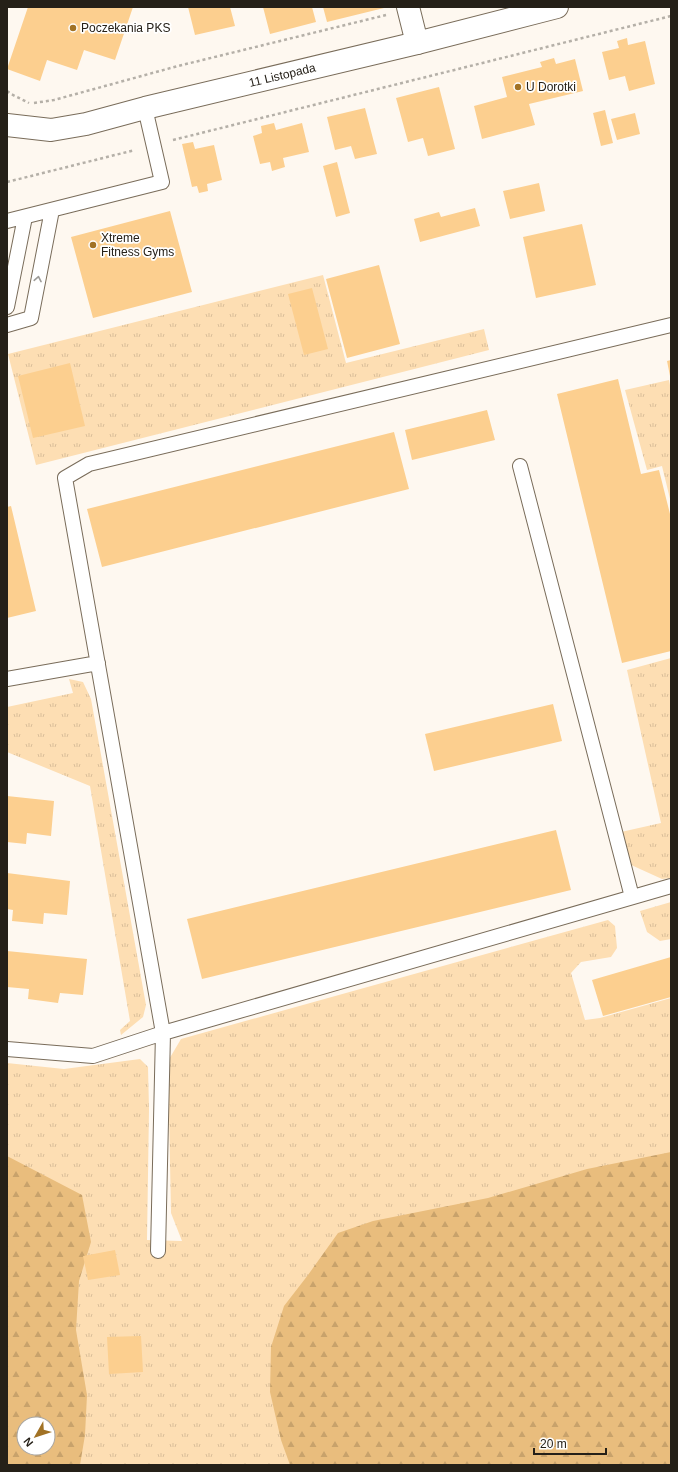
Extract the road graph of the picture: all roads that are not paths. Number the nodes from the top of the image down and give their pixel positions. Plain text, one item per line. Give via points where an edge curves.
1 (557, 7) edge
2 (400, 10) edge
3 (417, 43) junction
4 (145, 108) junction
5 (7, 125) edge
6 (52, 210) junction
7 (25, 217) junction
8 (7, 221) edge
9 (7, 307) edge
10 (671, 324) edge
11 (7, 325) edge
12 (520, 466) dead end
13 (98, 663) junction
14 (7, 679) edge
15 (671, 886) edge
16 (632, 897) junction
17 (163, 1033) junction
18 (7, 1049) edge
19 (158, 1250) dead end

1 - 3 street, 11 Listopada
2 - 3 street
3 - 4 street, 11 Listopada
4 - 5 street, 11 Listopada via 86,124 51,130
4 - 6 lane via 162,182
6 - 7 lane
11 -> 6 lane via 31,318
7 - 8 lane
7 - 9 lane
10 - 13 lane via 89,464 71,474 65,478
12 - 16 lane
13 - 14 lane
13 - 17 lane
15 - 16 lane
16 - 17 lane
17 - 18 lane via 93,1056
17 - 19 lane

